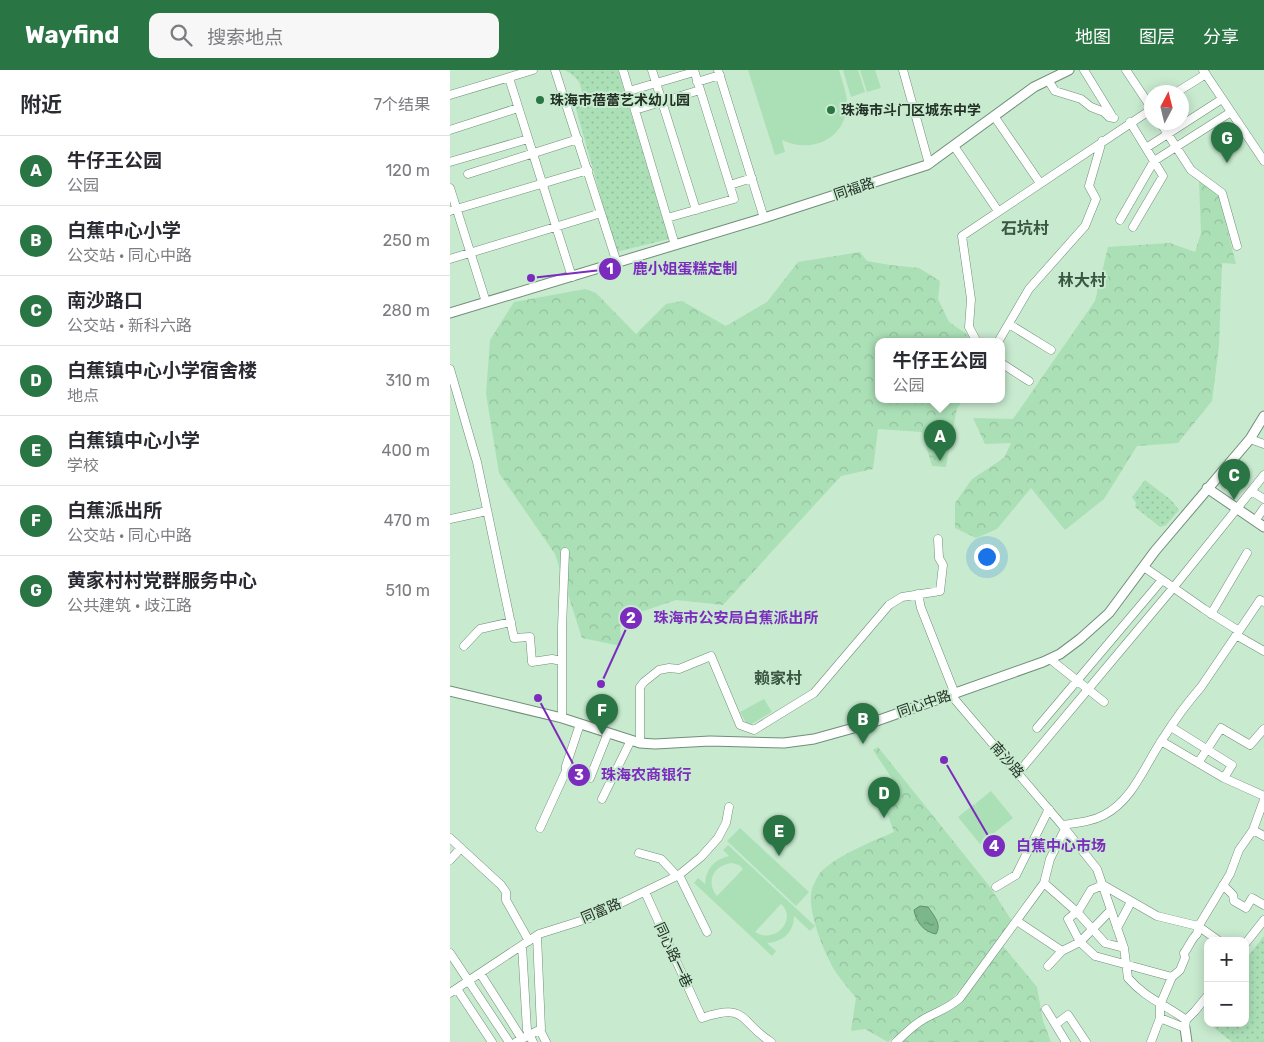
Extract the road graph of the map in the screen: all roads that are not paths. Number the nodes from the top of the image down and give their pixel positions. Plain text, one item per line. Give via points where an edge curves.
1 (533, 70) edge
2 (555, 70) edge
3 (622, 70) edge
4 (652, 70) edge
5 (903, 70) edge
6 (1069, 70) edge
7 (1084, 70) edge
8 (1126, 70) edge
9 (694, 71) edge
10 (1204, 72) edge
11 (719, 73) edge
12 (1051, 75) edge
13 (509, 78) junction
14 (656, 84) junction
15 (1186, 85) edge
16 (699, 86) junction
17 (629, 91) junction
18 (450, 95) edge
19 (1144, 98) edge
20 (1222, 99) junction
21 (662, 102) junction
22 (518, 108) junction
23 (635, 110) junction
24 (1231, 112) junction
25 (1144, 113) edge
26 (994, 116) junction
27 (1114, 118) junction
28 (1130, 122) junction
29 (1120, 129) junction
30 (450, 130) edge
31 (1165, 130) edge
32 (1168, 134) junction
33 (528, 139) junction
34 (578, 140) junction
35 (1102, 141) junction
36 (954, 146) junction
37 (1176, 147) junction
38 (1146, 148) junction
39 (533, 154) junction
40 (1264, 160) edge
41 (1154, 161) junction
42 (450, 162) edge
43 (930, 164) junction
44 (588, 170) junction
45 (468, 174) dead end
46 (752, 178) junction
47 (1040, 183) junction
48 (542, 184) junction
49 (730, 185) junction
50 (450, 188) edge
51 (453, 210) edge
52 (696, 210) junction
53 (998, 211) junction
54 (601, 213) junction
55 (667, 218) junction
56 (764, 218) junction
57 (1120, 220) dead end
58 (556, 227) junction
59 (1134, 227) dead end
60 (675, 245) junction
61 (1237, 246) dead end
62 (470, 252) junction
63 (450, 259) edge
64 (617, 263) junction
65 (572, 276) junction
66 (486, 302) junction
67 (450, 313) edge
68 (1009, 324) junction
69 (976, 338) edge
70 (1000, 338) edge
71 (1051, 350) dead end
72 (1005, 366) edge
73 (450, 369) edge
74 (1029, 381) dead end
75 (1264, 416) edge
76 (1250, 439) junction
77 (1264, 444) edge
78 (1264, 475) edge
79 (1207, 488) junction
80 (1251, 491) junction
81 (1264, 499) edge
82 (1264, 508) edge
83 (1236, 510) junction
84 (486, 511) junction
85 (450, 519) edge
86 (1255, 522) junction
87 (1264, 527) edge
88 (938, 538) dead end
89 (565, 552) dead end
90 (1247, 553) dead end
91 (1144, 567) junction
92 (1162, 580) junction
93 (1174, 588) junction
94 (918, 594) junction
95 (1264, 602) edge
96 (1211, 614) junction
97 (511, 622) junction
98 (1238, 633) junction
99 (464, 646) dead end
100 (1264, 651) edge
101 (1050, 659) junction
102 (562, 661) junction
103 (1077, 680) junction
104 (1088, 690) junction
105 (450, 691) edge
106 (953, 694) junction
107 (1104, 702) dead end
108 (562, 718) junction
109 (580, 724) junction
110 (747, 727) junction
111 (1170, 727) junction
112 (1037, 728) dead end
113 (1264, 729) edge
114 (608, 733) junction
115 (635, 741) junction
116 (1161, 741) junction
117 (742, 742) junction
118 (1207, 750) junction
119 (1198, 763) junction
120 (1018, 773) junction
121 (590, 778) dead end
122 (1224, 778) junction
123 (1264, 796) edge
124 (602, 799) dead end
125 (1264, 800) edge
126 (729, 807) dead end
127 (1049, 809) junction
128 (1064, 827) junction
129 (540, 828) dead end
130 (1253, 830) junction
131 (1264, 836) edge
132 (450, 839) edge
133 (461, 848) junction
134 (639, 853) dead end
135 (450, 860) edge
136 (678, 875) junction
137 (1044, 883) junction
138 (1103, 885) junction
139 (1223, 885) junction
140 (996, 887) dead end
141 (645, 892) junction
142 (1131, 902) junction
143 (1264, 905) edge
144 (1111, 910) junction
145 (1077, 912) junction
146 (1017, 920) junction
147 (1264, 920) edge
148 (1198, 926) junction
149 (1117, 928) junction
150 (1092, 929) junction
151 (707, 932) dead end
152 (537, 936) junction
153 (1214, 937) edge
154 (1249, 939) edge
155 (1080, 942) junction
156 (525, 943) junction
157 (1124, 948) junction
158 (1062, 951) junction
159 (450, 953) edge
160 (1126, 965) junction
161 (1048, 966) dead end
162 (480, 974) junction
163 (1172, 977) junction
164 (469, 981) junction
165 (457, 989) junction
166 (450, 993) edge
167 (1204, 1000) edge
168 (1160, 1005) junction
169 (1046, 1009) dead end
170 (1160, 1018) junction
171 (1056, 1024) junction
172 (1185, 1024) junction
173 (540, 1030) junction
174 (523, 1040) edge
175 (492, 1042) edge
176 (508, 1042) edge
177 (546, 1042) edge
178 (771, 1042) edge
179 (896, 1042) edge
180 (1066, 1042) edge
181 (1086, 1042) edge
182 (1151, 1042) edge
183 (1187, 1042) edge

1 - 13 street
2 - 34 street
3 - 17 street
4 - 14 street
5 - 43 street
6 - 12 street, 同福路
7 - 27 street
8 - 19 street
9 - 14 street
9 - 16 street
10 - 15 street
10 - 20 street
11 - 16 street
11 - 46 street
12 - 26 street, 同福路
12 - 27 street via 1055,92 1080,98
13 - 18 street
13 - 22 street
14 - 17 street
14 - 21 street
16 - 21 street
16 - 49 street
17 - 23 street
20 - 24 street
20 - 32 street
21 - 23 street
21 - 52 street
22 - 30 street
22 - 33 street
23 - 55 street
24 - 37 street
24 - 40 street
25 - 28 street
26 - 36 street, 同福路
26 - 47 street
27 - 29 street
28 - 29 street
28 - 38 street
29 - 35 street
31 - 32 street
32 - 37 street
32 - 38 street
33 - 39 street
33 - 42 street
34 - 39 street
34 - 44 street
35 - 47 street
35 - 68 street via 1089,186 1096,198 1085,226 1029,289
36 - 43 street, 同福路
36 - 53 street
37 - 41 street
37 - 61 street via 1191,170 1222,193
38 - 41 street
39 - 45 street
39 - 48 street
41 - 57 street
41 - 59 street via 1163,176
43 - 56 street, 同福路
44 - 48 street
44 - 54 street
46 - 49 street
46 - 56 street
47 - 53 street
48 - 51 street
48 - 58 street
49 - 52 street via 734,199
50 - 51 street
51 - 62 street
52 - 55 street
53 - 69 street via 962,236 971,299 969,327
54 - 58 street
54 - 64 street
55 - 60 street
56 - 60 street, 同福路
58 - 62 street
58 - 65 street
60 - 64 street, 同福路
62 - 63 street
62 - 66 street
64 - 65 street, 同福路
65 - 66 street, 同福路
66 - 67 street, 同福路
68 - 70 street
68 - 71 street
72 - 74 street
73 - 84 street via 477,462
75 - 76 street, 同心中路
76 - 77 street
76 - 79 street, 同心中路
78 - 80 street
79 - 83 street
79 - 91 street, 同心中路
80 - 81 street
80 - 83 street
82 - 86 street
83 - 86 street
83 - 93 street
84 - 85 street
84 - 97 street
86 - 87 street
88 - 94 street via 939,558 943,565 940,591
89 - 102 street
90 - 96 street
91 - 92 street
91 - 101 street, 同心中路 via 1096,627
92 - 93 street
92 - 103 street
93 - 96 street
93 - 104 street
94 - 106 street, 南沙路
94 - 110 street via 902,597 889,605 814,694 754,730
95 - 98 street via 1260,600
96 - 98 street
97 - 99 street via 480,629
97 - 102 street via 514,638 530,637 532,662
98 - 100 street
98 - 111 street
101 - 103 street
101 - 106 street, 同心中路
102 - 108 street
103 - 104 street
103 - 112 street
104 - 107 street
104 - 120 street
105 - 108 street, 同心中路
106 - 117 street, 同心中路 via 814,739 784,743
106 - 120 street, 南沙路
108 - 109 street, 同心中路
109 - 114 street, 同心中路
109 - 129 street via 566,771
110 - 115 street via 740,725 711,656 679,669 659,670 644,682 640,687
110 - 117 street
111 - 116 street
111 - 118 street
113 - 118 street via 1250,745 1221,728
114 - 115 street, 同心中路
114 - 121 street
115 - 117 street, 同心中路 via 655,744
115 - 124 street
116 - 119 street
116 - 128 street via 1133,788 1120,802 1104,815
118 - 119 street
118 - 122 street via 1232,765
119 - 122 street
120 - 127 street, 南沙路
122 - 123 street
125 - 130 street
126 - 136 street, 同富路 via 726,823 718,838
127 - 128 street, 南沙路
127 - 140 street via 1016,875
128 - 137 street
128 - 138 street, 南沙路 via 1097,869
130 - 131 street
130 - 139 street via 1239,850
132 - 133 street
133 - 135 street
133 - 156 street via 506,892 506,900
134 - 136 street via 661,859
136 - 141 street, 同富路
136 - 151 street
137 - 145 street
137 - 146 street
138 - 142 street
138 - 144 street, 南沙路
138 - 145 street via 1091,890
139 - 143 street via 1233,895 1234,901 1246,908 1252,898
139 - 148 street
141 - 152 street, 同富路 via 590,918
141 - 178 street, 同心路一巷 via 702,1018 723,1011 736,1013
142 - 148 street via 1157,916
142 - 149 street
144 - 149 street, 南沙路
144 - 150 street
145 - 150 street
145 - 155 street via 1068,919
146 - 158 street
146 - 179 street via 960,998 944,1011 915,1025
147 - 154 street
148 - 153 street
148 - 163 street via 1197,934 1184,953 1180,970
149 - 157 street, 南沙路
150 - 155 street
150 - 157 street via 1105,943
152 - 156 street, 同富路
152 - 173 street
155 - 158 street
155 - 160 street via 1095,956
156 - 162 street, 同富路
156 - 174 street via 527,1030
157 - 160 street, 南沙路
158 - 161 street
159 - 164 street
160 - 163 street
160 - 168 street, 南沙路 via 1128,978 1133,984
162 - 164 street, 同富路
162 - 174 street
163 - 168 street
164 - 165 street, 同富路
164 - 176 street
165 - 166 street, 同富路
165 - 175 street
167 - 172 street
168 - 170 street
168 - 172 street, 南沙路 via 1175,1012
169 - 171 street
170 - 172 street
170 - 182 street
171 - 180 street
171 - 181 street via 1068,1015
172 - 183 street
173 - 174 street
173 - 177 street

